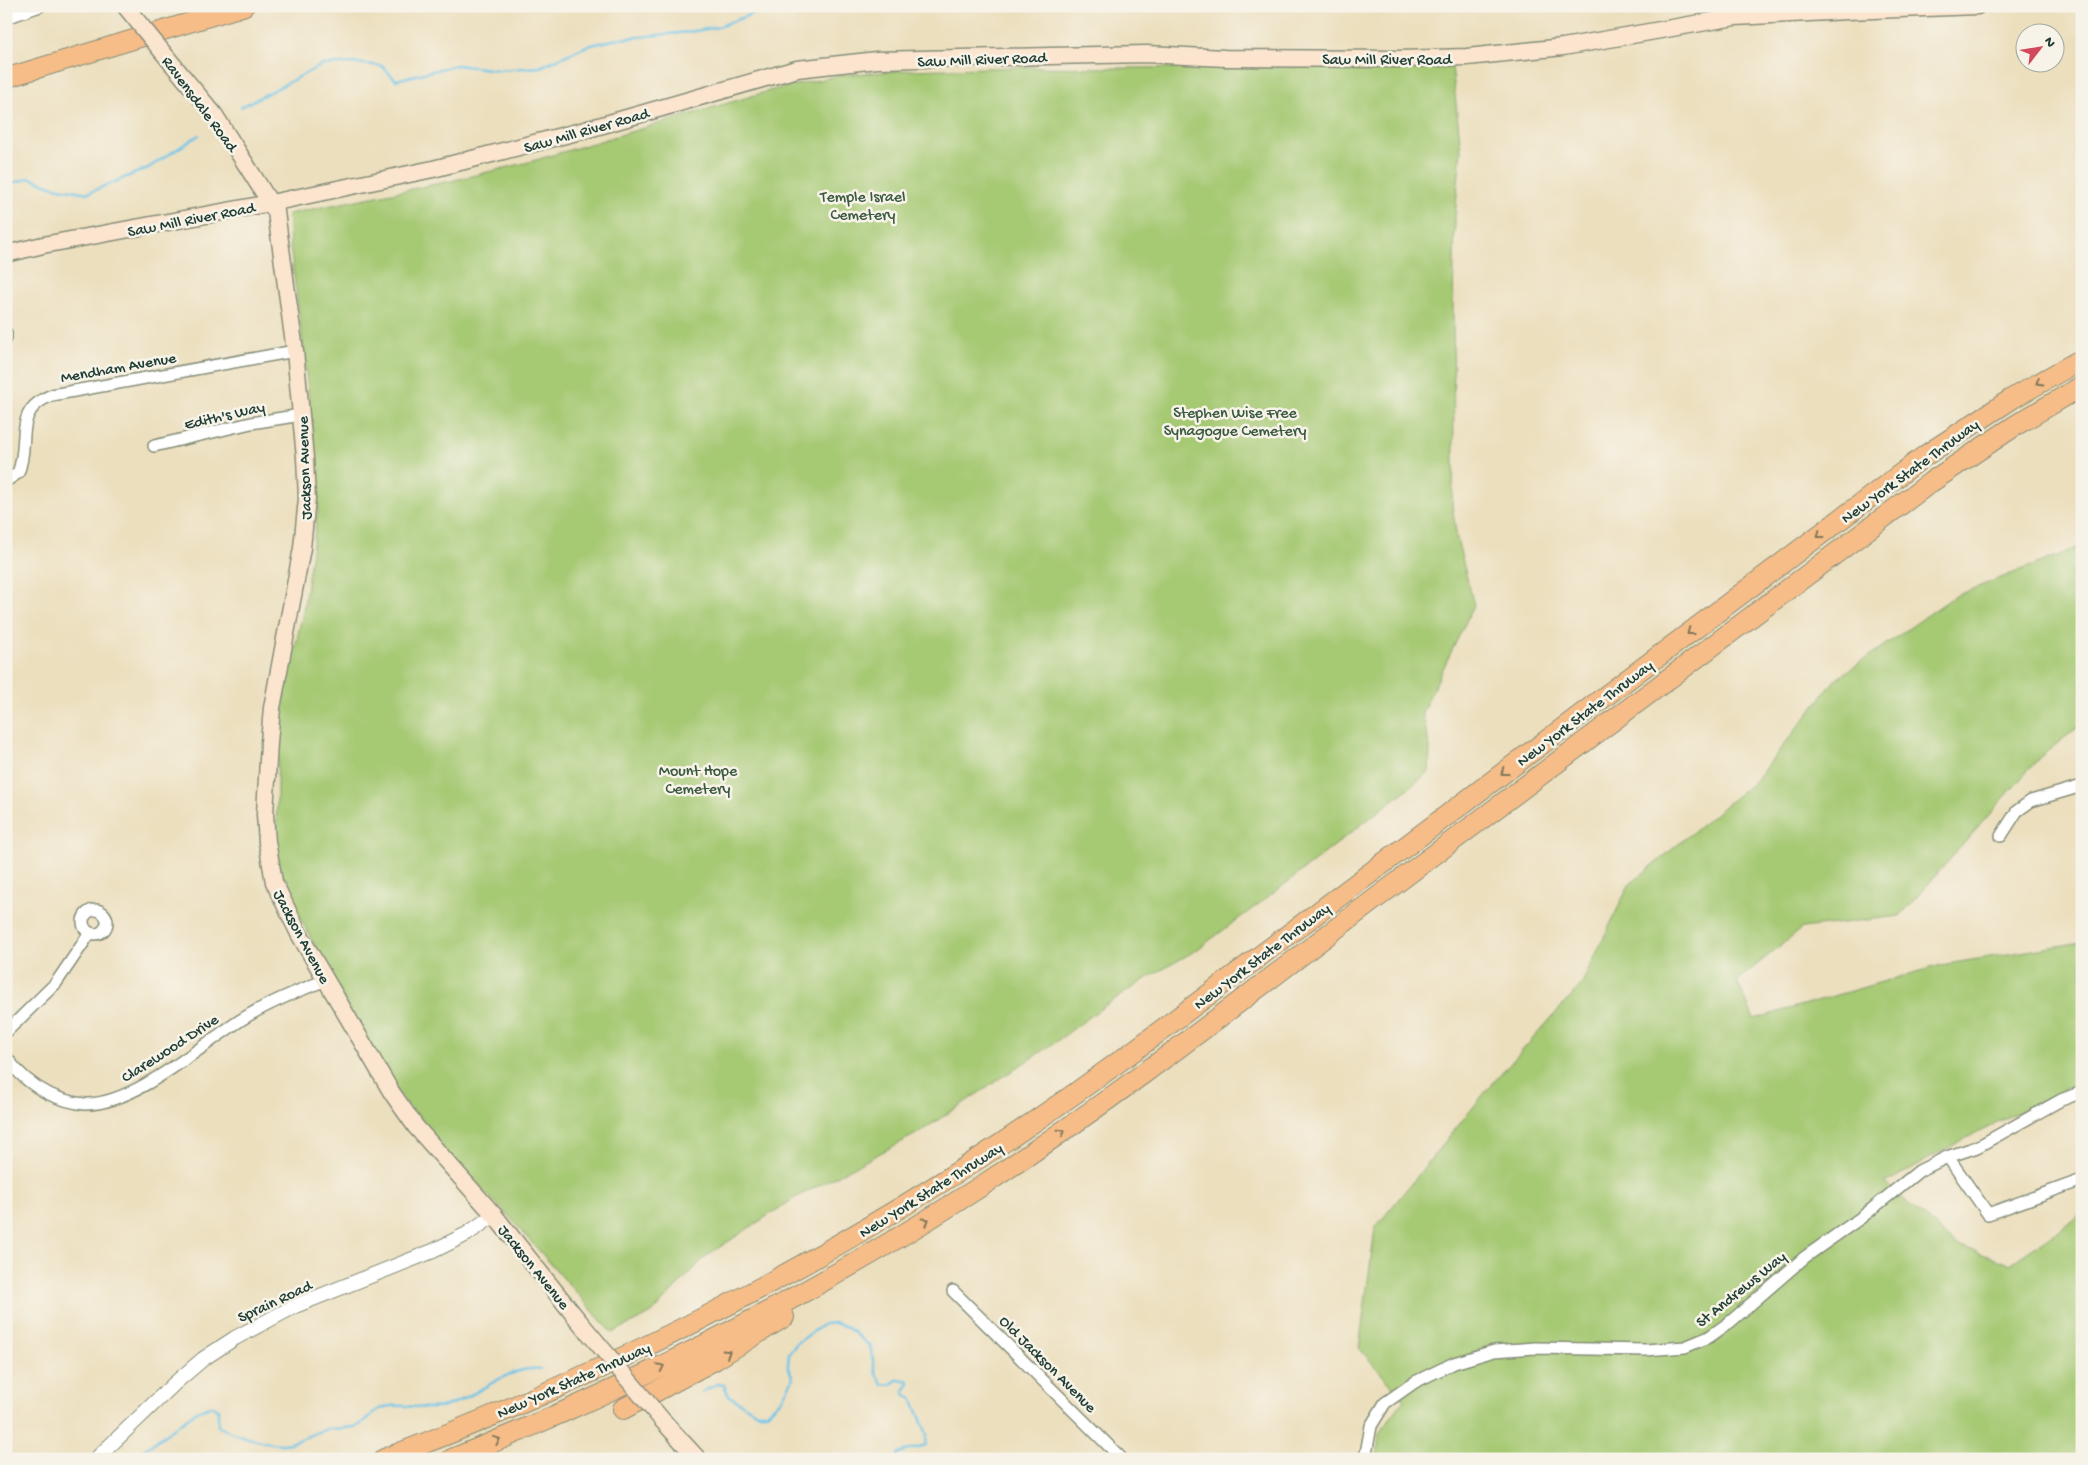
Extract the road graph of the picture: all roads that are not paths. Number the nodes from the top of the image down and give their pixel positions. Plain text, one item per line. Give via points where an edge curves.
1 (40, 6) edge
2 (125, 6) edge
3 (206, 6) edge
4 (244, 6) edge
5 (1977, 6) edge
6 (6, 18) edge
7 (6, 66) edge
8 (6, 78) edge
9 (271, 203) junction
10 (6, 254) edge
11 (6, 332) edge
12 (6, 338) edge
13 (295, 351) junction
14 (2082, 359) edge
15 (2082, 386) edge
16 (302, 415) junction
17 (154, 446) dead end
18 (6, 481) edge
19 (2082, 786) edge
20 (2001, 836) dead end
21 (90, 933) dead end
22 (326, 980) junction
23 (6, 1032) edge
24 (6, 1057) edge
25 (2082, 1092) edge
26 (1948, 1156) junction
27 (2082, 1180) edge
28 (494, 1215) junction
29 (898, 1238) junction
30 (953, 1291) dead end
31 (623, 1410) dead end
32 (96, 1459) edge
33 (384, 1459) edge
34 (452, 1459) edge
35 (698, 1459) edge
36 (1122, 1459) edge
37 (1365, 1459) edge

1 - 6 street
2 - 9 main road, Ravensdale Road, bridge via 214,114
3 - 7 highway
4 - 8 highway
5 - 9 main road, Saw Mill River Road via 1735,17 1563,47 1467,57 1225,58 1147,54 877,60 797,69 511,150
9 - 10 main road, Saw Mill River Road
9 - 13 main road, Jackson Avenue via 276,212
11 - 12 street
13 - 16 main road, Jackson Avenue
13 - 18 street, Mendham Avenue via 43,398 31,408 25,420 18,473
14 -> 33 highway, New York State Thruway via 2005,402 1926,455 1124,1058 969,1166 844,1242 694,1324 538,1396
29 -> 15 highway, New York State Thruway via 1006,1170 1125,1087 1931,482 2016,424
16 - 17 street, Edith's Way via 251,423
16 - 22 main road, Jackson Avenue via 306,468 305,524 272,708 265,814 274,882 288,914
19 - 20 street via 2023,805
21 - 23 street via 56,983
22 - 24 street, Clarewood Drive via 281,997 243,1018 150,1082 99,1102 73,1102 49,1094 30,1084
22 - 28 main road, Jackson Avenue via 392,1094 416,1127
25 - 26 street, St Andrews Way via 2061,1100 1977,1147
26 - 27 street via 1988,1214
26 - 37 street, St Andrews Way via 1918,1171 1862,1217 1805,1257 1710,1337 1685,1347 1646,1350 1535,1348 1494,1351 1454,1363 1415,1382 1385,1404 1371,1426
28 - 32 street, Sprain Road via 467,1234 433,1251 295,1306 235,1338 175,1383
28 - 35 main road, Jackson Avenue, bridge via 662,1421
31 -> 29 highway via 689,1375 797,1309
34 -> 29 highway, New York State Thruway via 689,1353
30 - 36 street, Old Jackson Avenue

